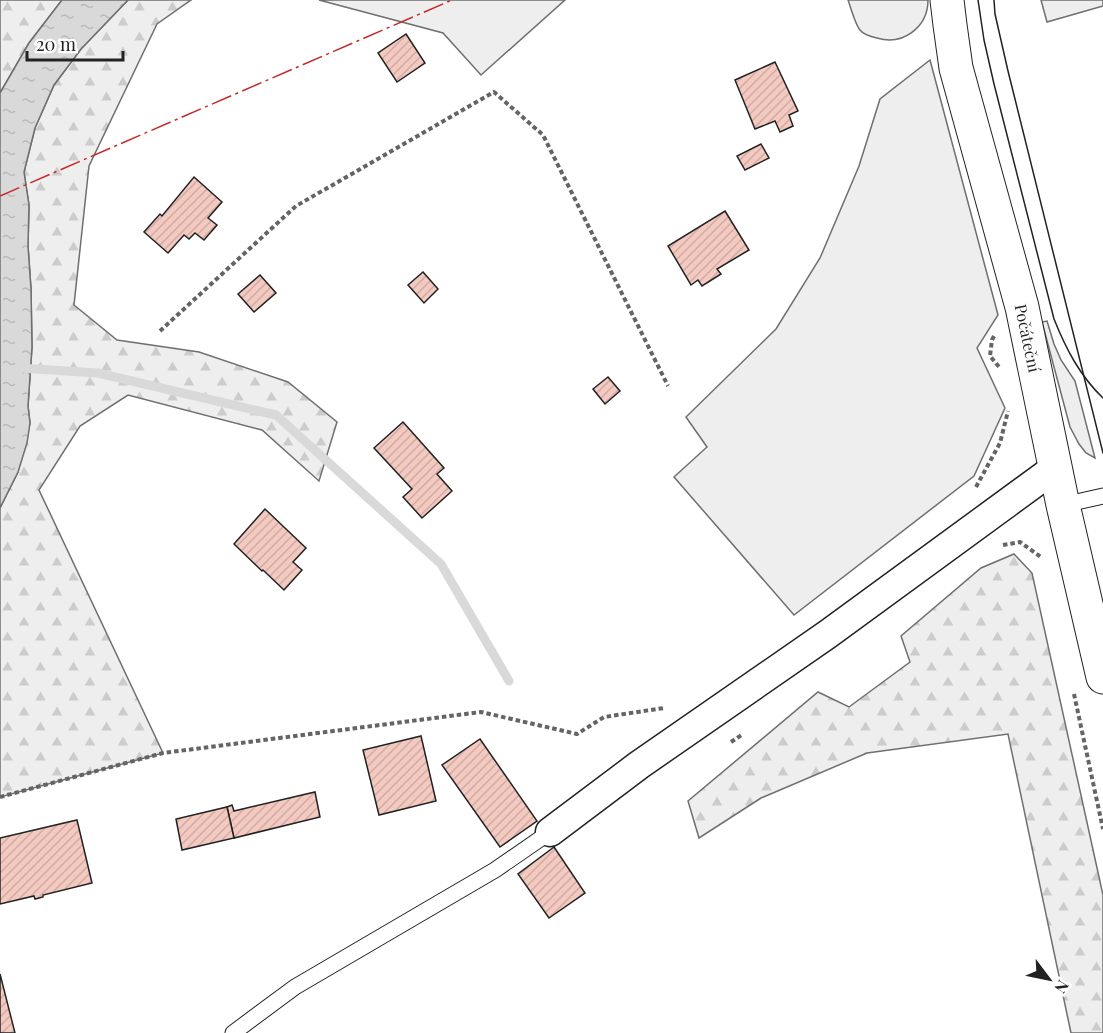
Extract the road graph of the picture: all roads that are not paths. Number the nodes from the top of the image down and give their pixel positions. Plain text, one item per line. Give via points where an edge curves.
1 (947, 0) edge
2 (1055, 468) junction
3 (1103, 496) edge
4 (1063, 506) junction
5 (1103, 677) edge
6 (550, 832) joint
7 (233, 1033) edge

1 - 2 street, Počáteční via 956,68 1022,307
2 - 4 street, Počáteční
2 - 6 street
3 - 4 lane
4 - 5 street, Počáteční
6 - 7 lane via 495,870 295,987

